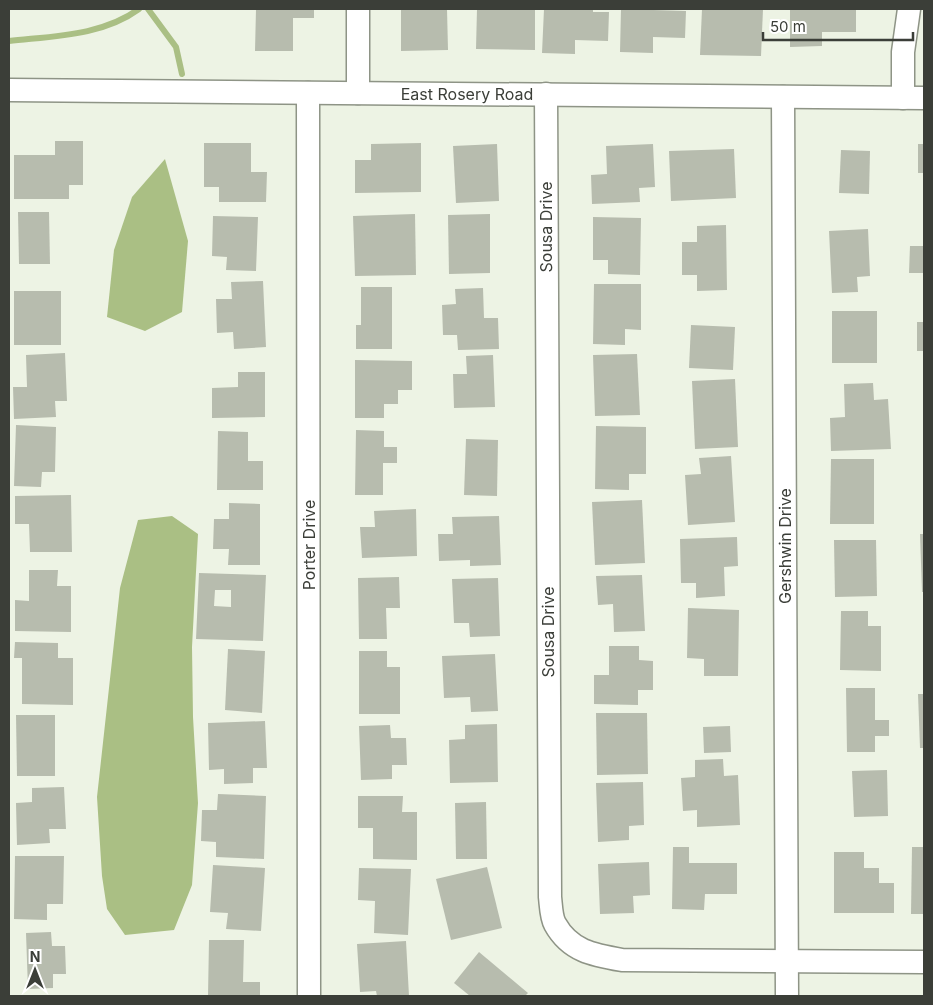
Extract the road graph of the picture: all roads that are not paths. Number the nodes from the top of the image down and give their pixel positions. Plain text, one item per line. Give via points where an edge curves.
1 (358, 9) edge
2 (909, 9) edge
3 (9, 90) edge
4 (308, 93) junction
5 (358, 93) junction
6 (546, 94) junction
7 (783, 97) junction
8 (913, 98) edge
9 (787, 961) junction
10 (924, 962) edge
11 (309, 996) edge
12 (787, 996) edge

1 - 5 street
2 - 8 street via 903,52
3 - 4 street, East Rosery Road
4 - 5 street, East Rosery Road
4 - 11 street, Porter Drive
5 - 6 street, East Rosery Road
6 - 7 street, East Rosery Road
6 - 9 street, Sousa Drive via 550,897 554,923 571,944 594,955 622,960
7 - 8 street, East Rosery Road
7 - 9 street, Gershwin Drive
9 - 10 street, Sousa Drive
9 - 12 street, Gershwin Drive

